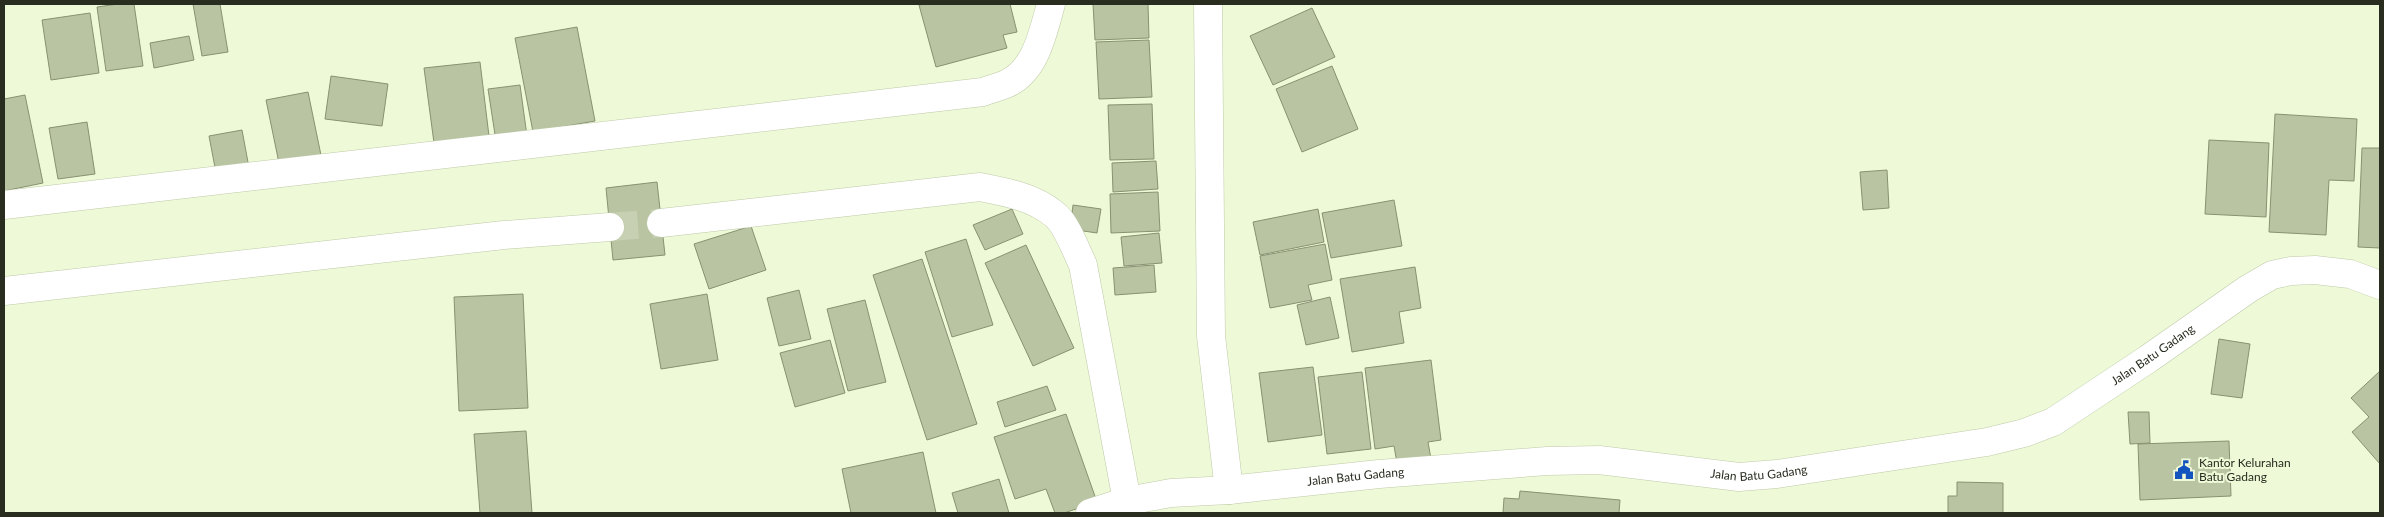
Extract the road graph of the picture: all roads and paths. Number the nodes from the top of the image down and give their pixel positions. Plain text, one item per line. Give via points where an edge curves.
1 (1051, 4) edge
2 (1208, 4) edge
3 (4, 205) edge
4 (661, 223) tunnel mouth
5 (610, 227) tunnel mouth
6 (2380, 285) edge
7 (4, 291) edge
8 (1229, 490) junction
9 (1127, 501) junction
10 (1090, 513) edge

1 - 3 street via 1039,46 1023,72 1007,84 983,92
2 - 8 street via 1211,336
4 - 9 street via 980,187 1016,195 1055,214 1083,265
5 - 7 street via 504,235
6 - 8 street, Jalan Batu Gadang via 2350,274 2315,270 2272,275 2053,422 1987,442 1739,477 1599,460 1548,461
8 - 9 street, Jalan Batu Gadang via 1171,493
9 - 10 street, Jalan Batu Gadang

